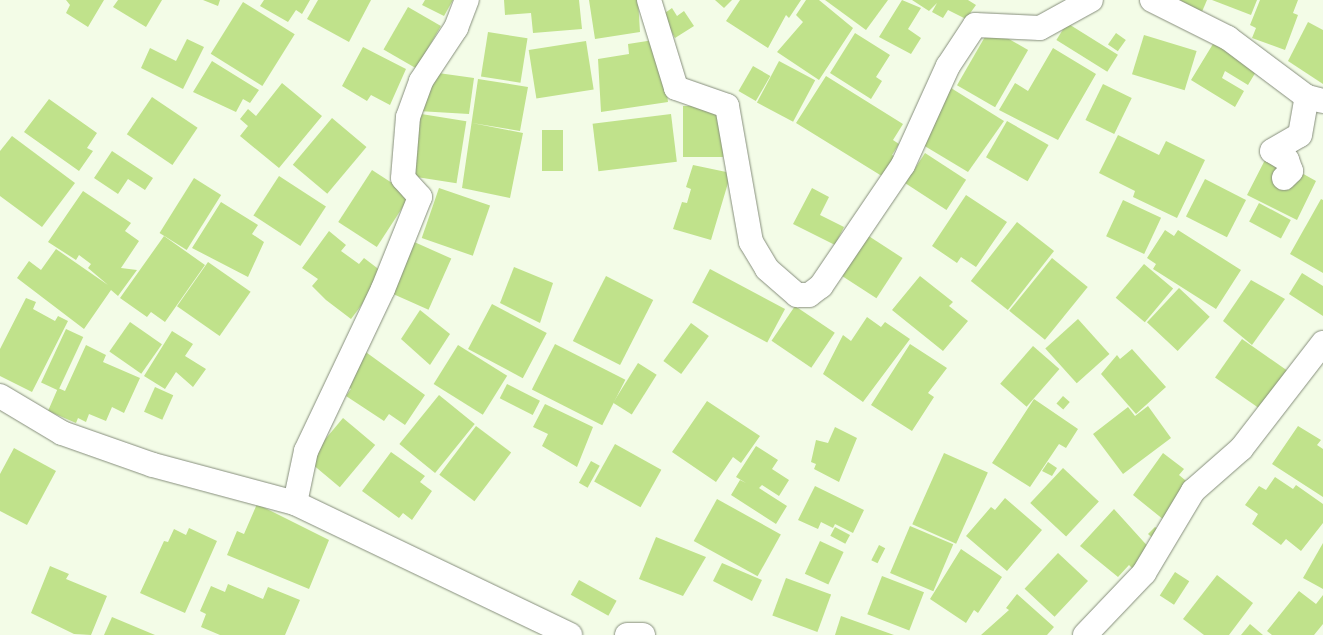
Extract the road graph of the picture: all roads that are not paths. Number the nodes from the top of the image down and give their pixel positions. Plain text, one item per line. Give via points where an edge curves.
1 (467, 0) edge
2 (649, 0) edge
3 (1091, 0) edge
4 (1152, 0) edge
5 (1315, 99) edge
6 (1284, 178) dead end
7 (1323, 343) edge
8 (0, 396) edge
9 (295, 503) junction
10 (570, 635) edge
11 (627, 635) edge
12 (643, 635) edge
13 (1085, 635) edge

1 - 9 street via 456,28 421,81 408,117 402,178 420,197 383,289 306,451
2 - 3 street via 676,88 727,106 751,242 767,269 798,295 809,295 821,286 903,165 948,66 974,25 1040,28
4 - 5 street via 1228,38
5 - 6 street via 1300,135 1272,151 1287,160 1291,171
7 - 13 street via 1241,448 1193,491 1144,573
8 - 9 street via 62,434 153,465
9 - 10 street
11 - 12 street

